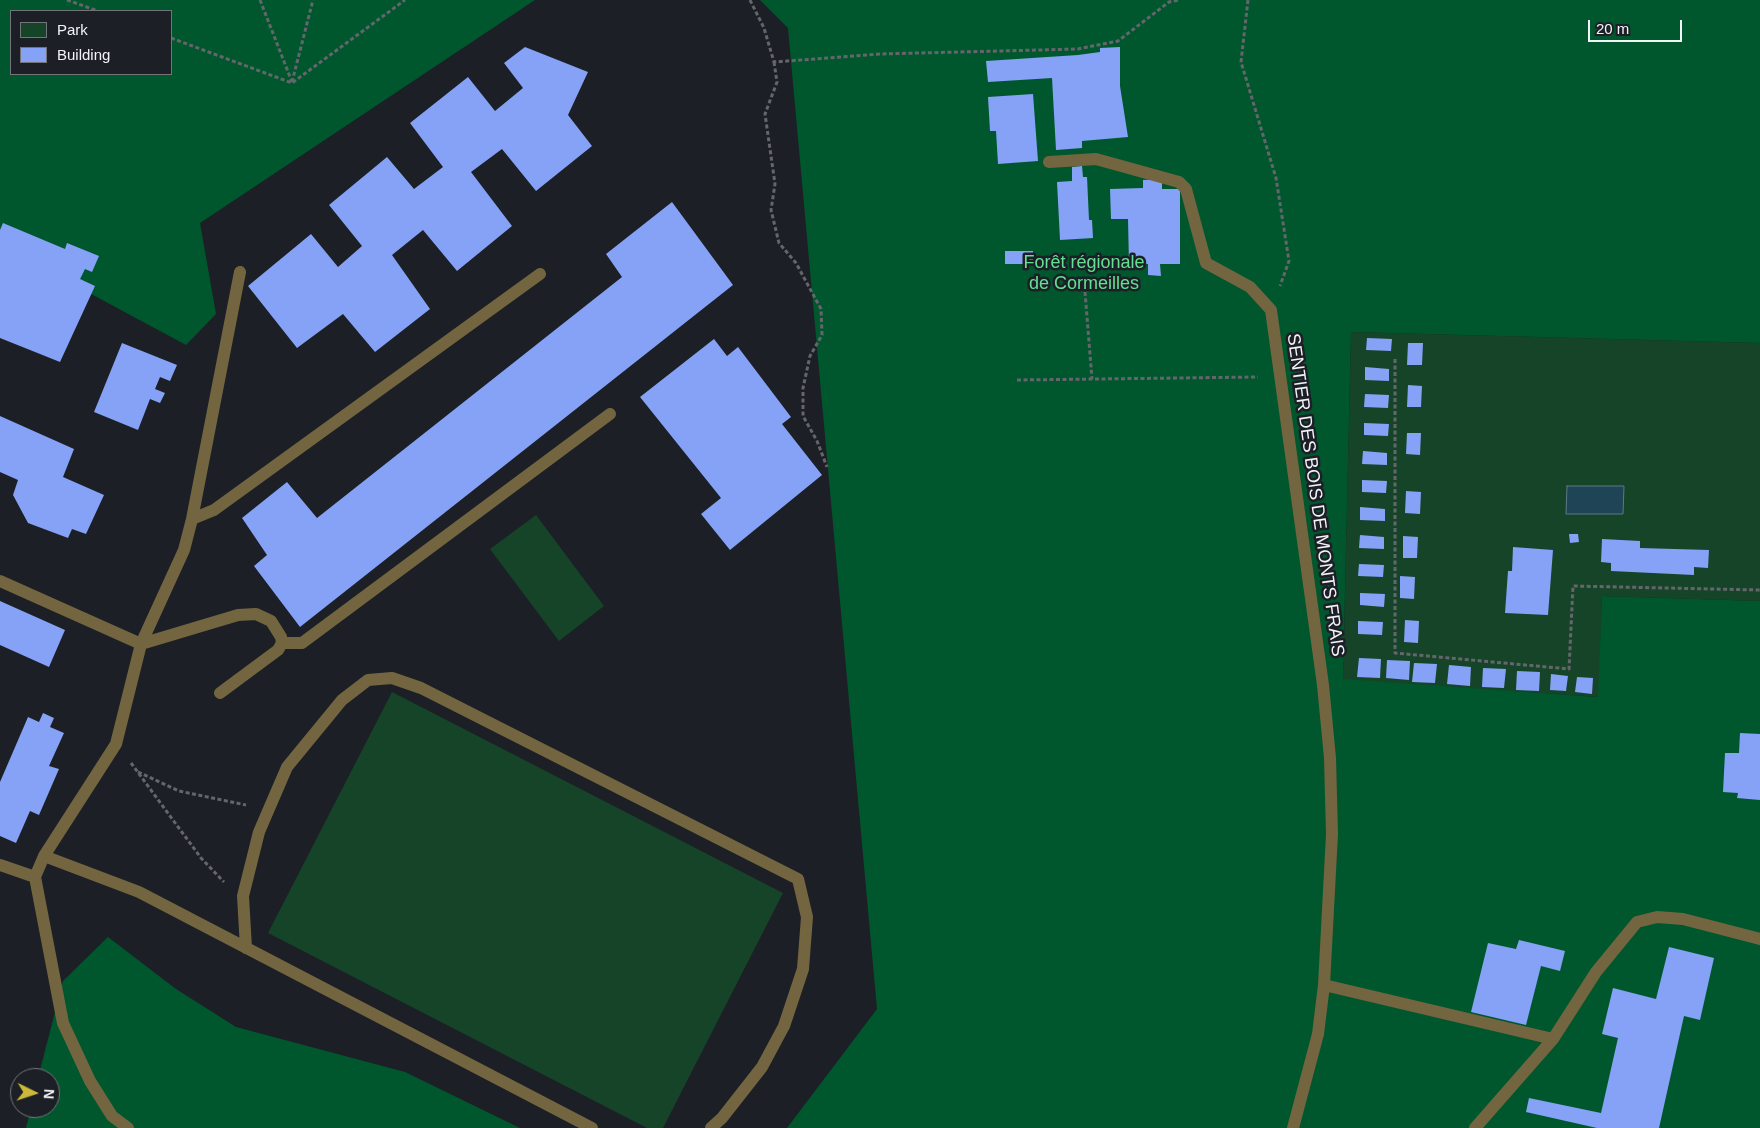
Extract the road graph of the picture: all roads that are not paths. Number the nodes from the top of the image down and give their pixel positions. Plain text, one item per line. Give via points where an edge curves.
1 (1049, 162) dead end
2 (240, 272) dead end
3 (540, 274) dead end
4 (610, 414) dead end
5 (192, 519) junction
6 (0, 582) edge
7 (282, 643) junction
8 (141, 644) junction
9 (220, 693) dead end
10 (44, 856) junction
11 (0, 865) edge
12 (35, 877) junction
13 (1760, 939) edge
14 (246, 948) junction
15 (1324, 985) junction
16 (1553, 1039) junction
17 (128, 1128) edge
18 (592, 1128) edge
19 (711, 1128) edge
20 (1293, 1128) edge
21 (1475, 1128) edge

1 - 15 lane, SENTIER DES BOIS DE MONTS FRAIS via 1096,159 1179,182 1186,189 1206,263 1250,287 1272,310 1324,685 1330,758 1332,834
2 - 5 lane
3 - 5 lane via 214,510
4 - 7 lane via 302,643
5 - 8 lane via 184,550
6 - 8 lane
7 - 8 lane via 271,621 256,614 238,615
7 - 9 lane via 278,650
8 - 10 lane via 116,744
10 - 12 lane
10 - 14 lane via 139,892
11 - 12 lane
12 - 17 lane via 63,1023 90,1081 112,1116
13 - 16 lane via 1683,919 1657,917 1637,922 1596,972
14 - 18 lane
14 - 19 lane via 243,896 259,832 287,767 342,700 368,680 392,678 421,688 798,879 807,917 803,970 784,1026 762,1067
15 - 16 lane
15 - 20 lane, SENTIER DES BOIS DE MONTS FRAIS via 1318,1034
16 - 21 lane

